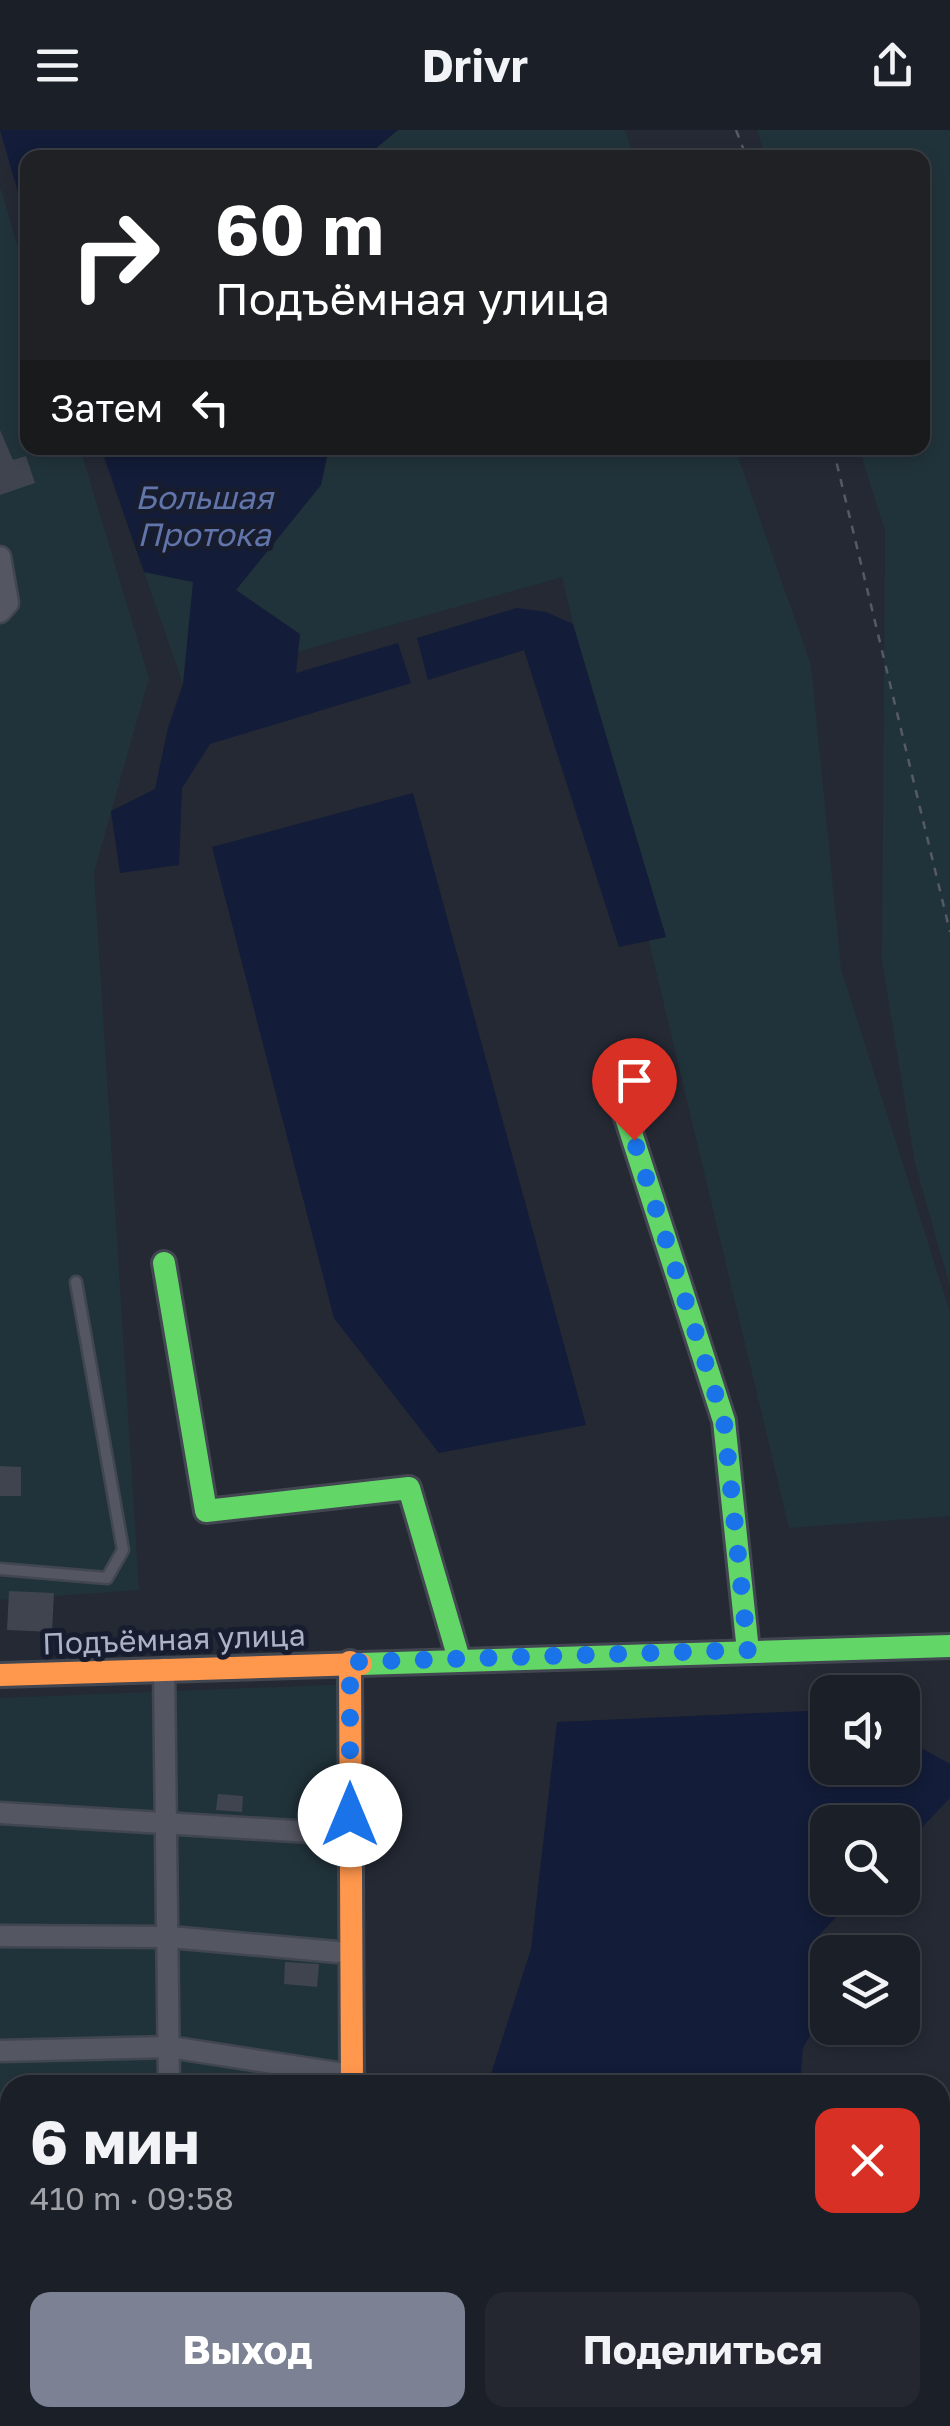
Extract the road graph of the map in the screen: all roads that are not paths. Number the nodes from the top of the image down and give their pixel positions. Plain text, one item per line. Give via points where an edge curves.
1 (0, 557) edge
2 (0, 612) edge
3 (622, 1106) dead end
4 (164, 1264) dead end
5 (76, 1282) dead end
6 (0, 1569) edge
7 (950, 1646) edge
8 (748, 1650) junction
9 (459, 1659) junction
10 (350, 1662) junction
11 (164, 1668) junction
12 (0, 1675) edge
13 (0, 1813) edge
14 (163, 1821) junction
15 (342, 1834) dead end
16 (0, 1936) edge
17 (170, 1937) junction
18 (337, 1952) dead end
19 (170, 2046) junction
20 (0, 2051) edge
21 (169, 2075) edge
22 (326, 2075) edge
23 (348, 2075) edge

1 - 2 street via 8,603
3 - 8 street via 724,1421
4 - 9 street via 206,1510 410,1488
5 - 6 lane via 123,1550 108,1578
7 - 8 street, Подъёмная улица
8 - 9 street, Подъёмная улица
9 - 10 street, Подъёмная улица
10 - 11 street, Подъёмная улица
10 - 23 street
11 - 12 street, Подъёмная улица
11 - 14 street
13 - 14 street
14 - 15 street
14 - 17 street
16 - 17 street
17 - 18 street
17 - 19 street
19 - 20 street
19 - 21 street
19 - 22 street

